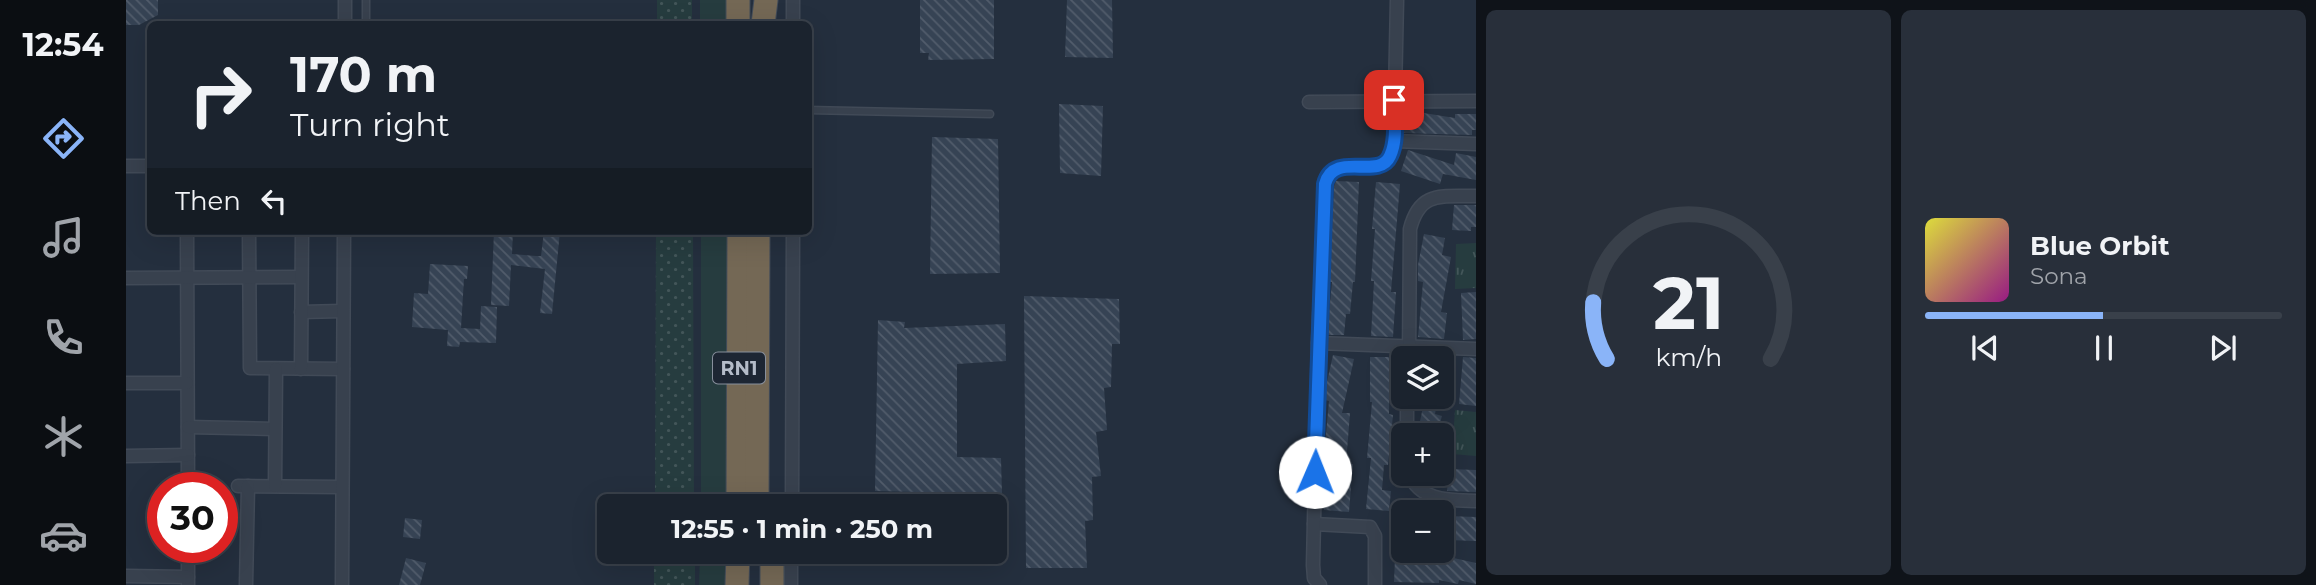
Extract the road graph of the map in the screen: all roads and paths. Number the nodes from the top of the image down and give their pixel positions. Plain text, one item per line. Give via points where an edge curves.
1 (345, 0) edge
2 (366, 0) edge
3 (738, 0) edge
4 (764, 0) edge
5 (793, 0) edge
6 (1397, 0) edge
7 (345, 21) edge
8 (366, 21) edge
9 (738, 21) edge
10 (763, 21) edge
11 (793, 21) edge
12 (1394, 100) junction
13 (1476, 101) edge
14 (1309, 102) dead end
15 (812, 110) edge
16 (990, 114) dead end
17 (1394, 141) junction
18 (1476, 144) edge
19 (126, 166) edge
20 (147, 166) edge
21 (1476, 196) edge
22 (187, 235) edge
23 (249, 235) edge
24 (302, 235) edge
25 (344, 235) edge
26 (738, 235) edge
27 (758, 235) edge
28 (793, 235) edge
29 (187, 277) junction
30 (250, 277) junction
31 (301, 277) junction
32 (126, 278) edge
33 (342, 311) junction
34 (301, 312) junction
35 (1318, 343) junction
36 (1409, 346) edge
37 (1476, 349) edge
38 (1391, 350) edge
39 (1454, 350) edge
40 (276, 369) junction
41 (301, 369) junction
42 (343, 369) junction
43 (126, 383) edge
44 (187, 383) junction
45 (188, 427) junction
46 (275, 429) junction
47 (188, 455) junction
48 (126, 456) edge
49 (757, 466) junction
50 (188, 472) edge
51 (275, 486) junction
52 (1416, 486) edge
53 (342, 487) junction
54 (738, 494) edge
55 (757, 494) edge
56 (771, 494) edge
57 (792, 494) edge
58 (1476, 501) edge
59 (1314, 524) junction
60 (188, 563) edge
61 (738, 564) edge
62 (757, 564) edge
63 (772, 564) edge
64 (792, 564) edge
65 (126, 576) edge
66 (188, 581) edge
67 (246, 585) edge
68 (342, 585) edge
69 (737, 585) edge
70 (757, 585) edge
71 (772, 585) edge
72 (791, 585) edge
73 (1320, 585) edge
74 (1375, 585) edge

1 - 7 street
2 - 8 lane
3 - 9 highway
4 - 10 highway
5 - 11 street
6 - 12 street
12 - 13 street
12 - 14 street
12 - 17 street
15 - 16 lane
17 - 18 street
17 - 35 street via 1384,163 1336,169 1326,178
19 - 20 street
21 - 36 street via 1434,197 1418,206 1413,215
22 - 29 street
23 - 30 street
24 - 31 street
25 - 33 street
26 - 54 highway, RN1
27 - 49 highway, RN1
28 - 57 street
29 - 30 street
29 - 32 street
29 - 44 street
30 - 31 street
30 - 40 street via 250,368
31 - 34 street
33 - 34 street
33 - 42 street
34 - 41 street
35 - 38 street
35 - 59 street
37 - 39 street
40 - 41 street
40 - 46 street
41 - 42 street
42 - 53 street
43 - 44 street
44 - 45 street
45 - 46 street
45 - 47 street
46 - 51 street
47 - 48 street
47 - 50 street
49 - 55 highway, RN1
49 - 56 highway via 766,474
51 - 53 street
51 - 67 street via 243,486
52 - 58 street via 1438,498
53 - 68 street
59 - 73 street via 1314,578
59 - 74 street via 1370,527 1375,536
60 - 66 street
61 - 69 highway
62 - 70 highway
63 - 71 highway
64 - 72 street
65 - 66 street

